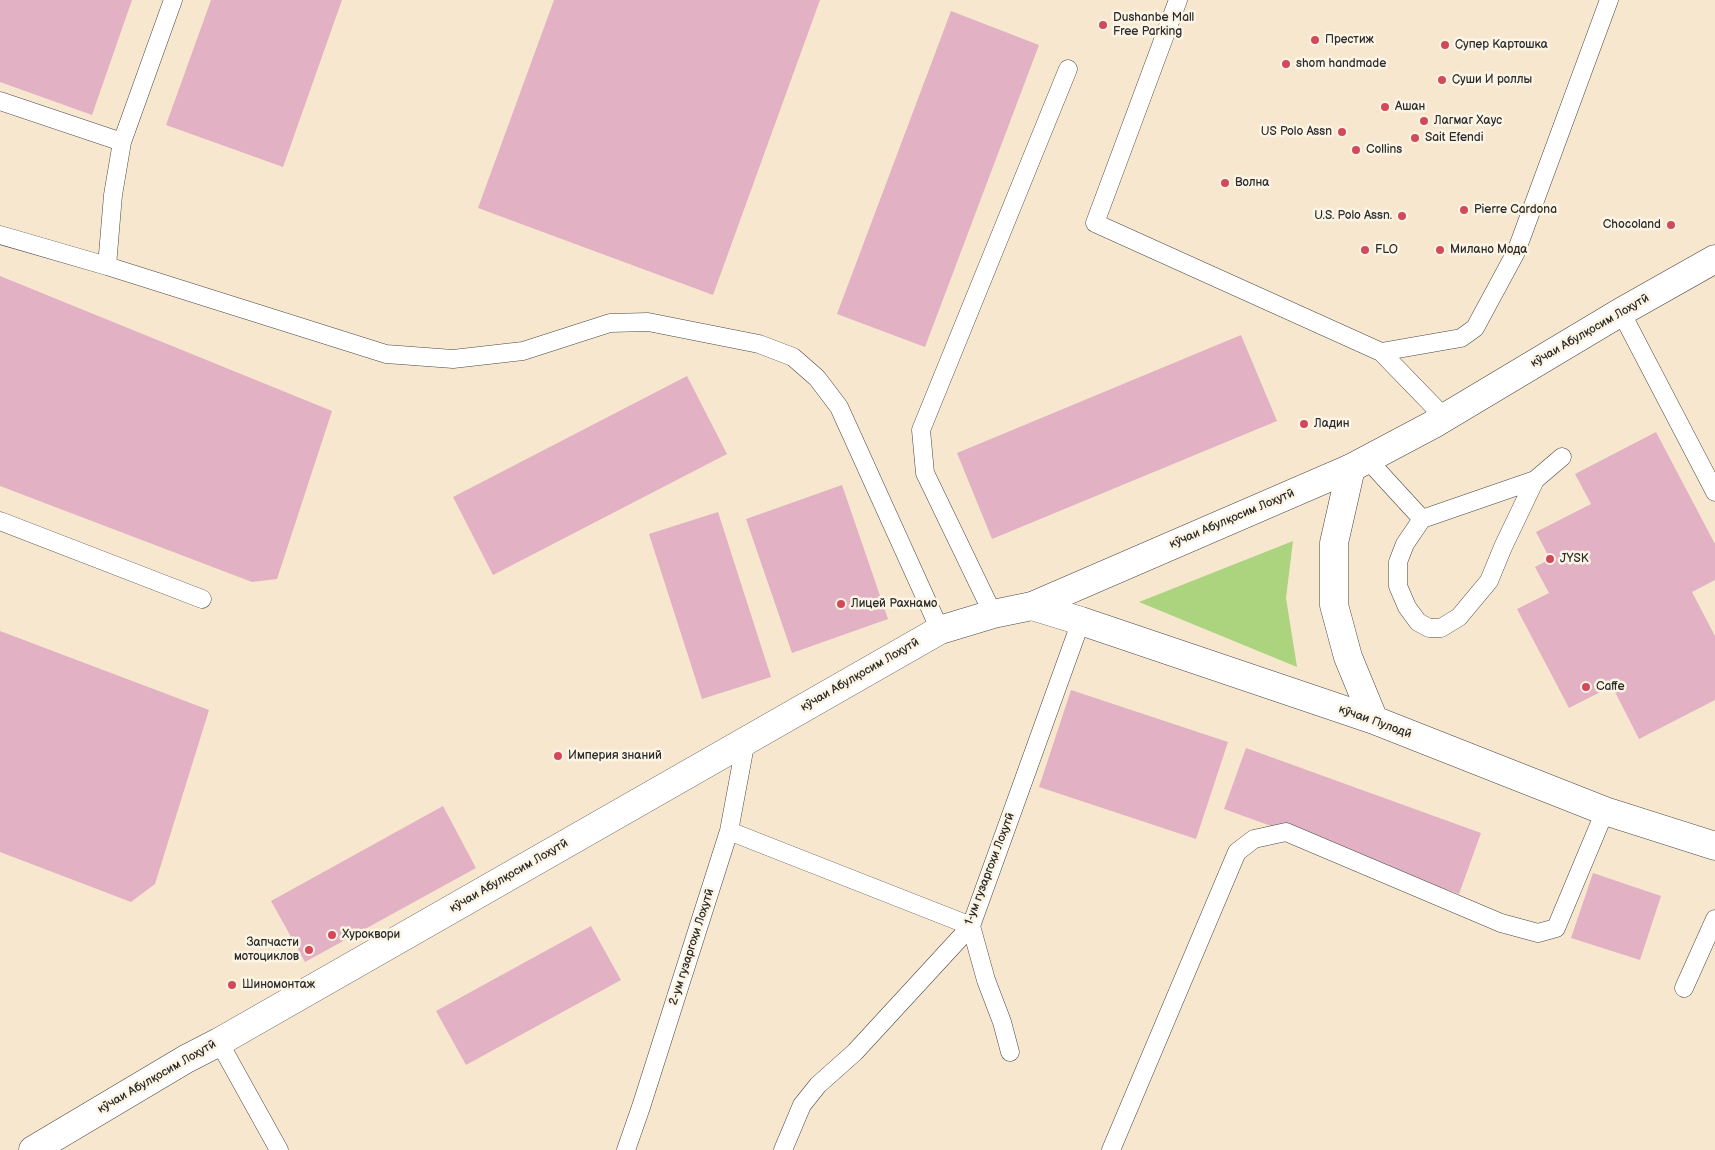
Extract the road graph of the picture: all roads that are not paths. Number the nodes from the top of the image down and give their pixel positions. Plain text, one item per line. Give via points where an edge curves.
1 (173, 0) edge
2 (1178, 0) edge
3 (1608, 0) edge
4 (1068, 69) dead end
5 (0, 101) edge
6 (122, 142) junction
7 (0, 236) edge
8 (1715, 259) edge
9 (106, 266) junction
10 (1621, 312) junction
11 (1382, 352) junction
12 (1445, 418) junction
13 (1562, 457) dead end
14 (1359, 463) junction
15 (1535, 480) junction
16 (1715, 492) edge
17 (1422, 519) junction
18 (0, 521) edge
19 (202, 599) dead end
20 (1032, 606) junction
21 (993, 614) junction
22 (1081, 621) junction
23 (940, 630) junction
24 (1374, 720) junction
25 (746, 740) junction
26 (1605, 811) junction
27 (729, 831) junction
28 (1715, 846) edge
29 (1715, 919) edge
30 (971, 926) junction
31 (1684, 988) dead end
32 (219, 1042) junction
33 (1010, 1052) dead end
34 (33, 1150) edge
35 (279, 1150) edge
36 (626, 1150) edge
37 (783, 1150) edge
38 (1111, 1150) edge

1 - 6 lane
2 - 11 lane via 1095,223
3 - 11 lane via 1516,252 1475,328 1460,338
4 - 21 lane via 921,430 925,473
5 - 6 lane
6 - 9 lane
7 - 9 lane
8 - 10 street, кӯчаи Абулқосим Лоҳутӣ
9 - 23 lane via 386,354 453,359 523,351 610,323 648,322 759,344 792,357 817,378 839,406
10 - 12 street, кӯчаи Абулқосим Лоҳутӣ
10 - 16 lane
11 - 12 lane
12 - 14 street, кӯчаи Абулқосим Лоҳутӣ
13 - 15 lane
14 - 17 lane
14 - 20 street, кӯчаи Абулқосим Лоҳутӣ
14 - 24 street via 1334,543 1334,605 1348,657
15 - 17 lane
15 - 17 lane via 1502,547 1490,581 1460,617 1441,628 1429,628 1418,622 1398,586 1398,562 1405,544
18 - 19 lane
20 - 21 street, кӯчаи Абулқосим Лоҳутӣ
20 - 22 street, кӯчаи Пулодӣ
21 - 23 street, кӯчаи Абулқосим Лоҳутӣ
22 - 24 street, кӯчаи Пулодӣ
22 - 30 lane, 1-ум гузаргоҳи Лоҳутӣ
23 - 25 street, кӯчаи Абулқосим Лоҳутӣ
24 - 26 street, кӯчаи Пулодӣ
25 - 27 lane, 2-ум гузаргоҳи Лоҳутӣ
25 - 32 street, кӯчаи Абулқосим Лоҳутӣ
26 - 28 street, кӯчаи Пулодӣ
26 - 38 lane via 1556,928 1538,933 1501,923 1286,832 1254,839 1237,852
27 - 30 lane
27 - 36 lane, 2-ум гузаргоҳи Лоҳутӣ
29 - 31 lane
30 - 33 lane
30 - 37 lane, 1-ум гузаргоҳи Лоҳутӣ via 855,1052 818,1085 802,1105
32 - 34 street, кӯчаи Абулқосим Лоҳутӣ
32 - 35 lane

